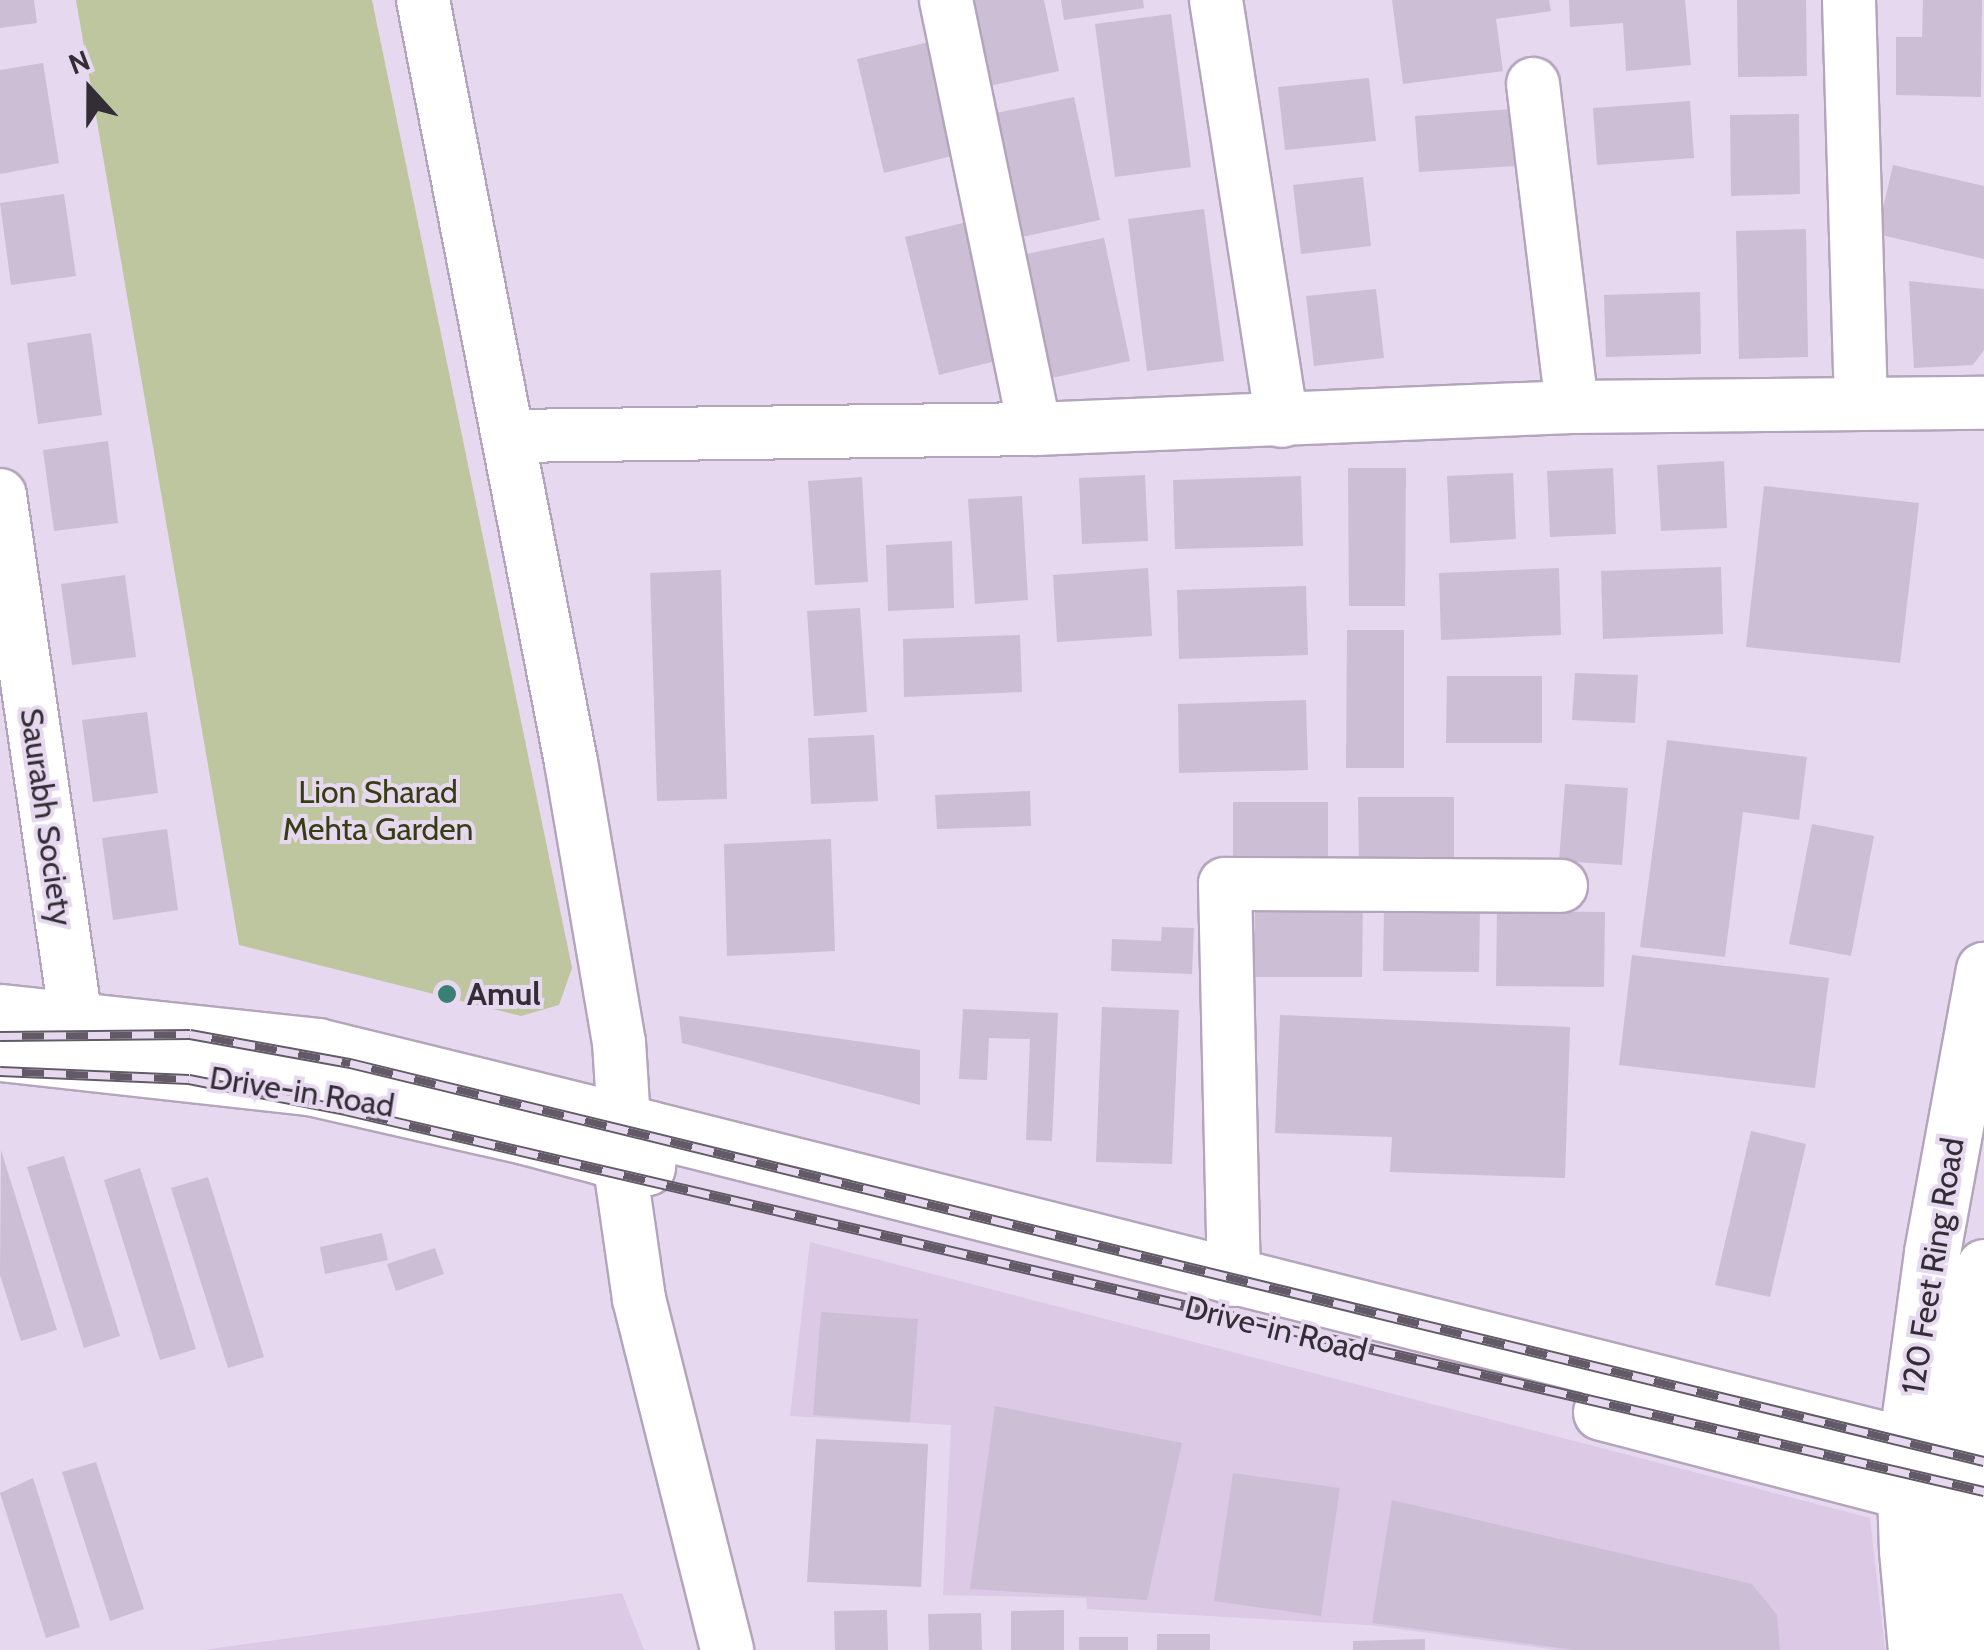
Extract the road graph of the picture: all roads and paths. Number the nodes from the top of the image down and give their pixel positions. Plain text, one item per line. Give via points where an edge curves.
1 (423, 0) edge
2 (946, 0) edge
3 (1216, 0) edge
4 (1849, 0) edge
5 (1532, 84) dead end
6 (1984, 403) edge
7 (1860, 404) junction
8 (1572, 407) junction
9 (1282, 421) junction
10 (1035, 429) junction
11 (510, 436) junction
12 (0, 496) edge
13 (1562, 886) dead end
14 (1984, 970) edge
15 (0, 1012) edge
16 (76, 1020) junction
17 (0, 1053) edge
18 (624, 1142) junction
19 (1984, 1267) edge
20 (1234, 1280) junction
21 (1948, 1478) edge
22 (727, 1650) edge
23 (1916, 1650) edge
24 (1970, 1650) edge

1 - 11 street
2 - 10 street
3 - 9 street
4 - 7 street
5 - 8 street
6 - 7 street
7 - 8 street
8 - 9 street
9 - 10 street
10 - 11 street
11 - 18 street via 606,956
12 - 16 street, Saurabh Society
13 - 20 street via 1225,884
14 - 21 main road, 120 Feet Ring Road via 1932,1252
15 - 16 main road
16 - 18 main road via 316,1046
17 - 18 main road, Drive-in Road via 309,1087
18 - 20 main road
18 - 21 main road, Drive-in Road
18 - 22 street via 638,1299
19 - 21 main road, 120 Feet Ring Road
20 - 21 main road
21 - 23 main road, 120 Feet Ring Road
21 - 24 main road, 120 Feet Ring Road

